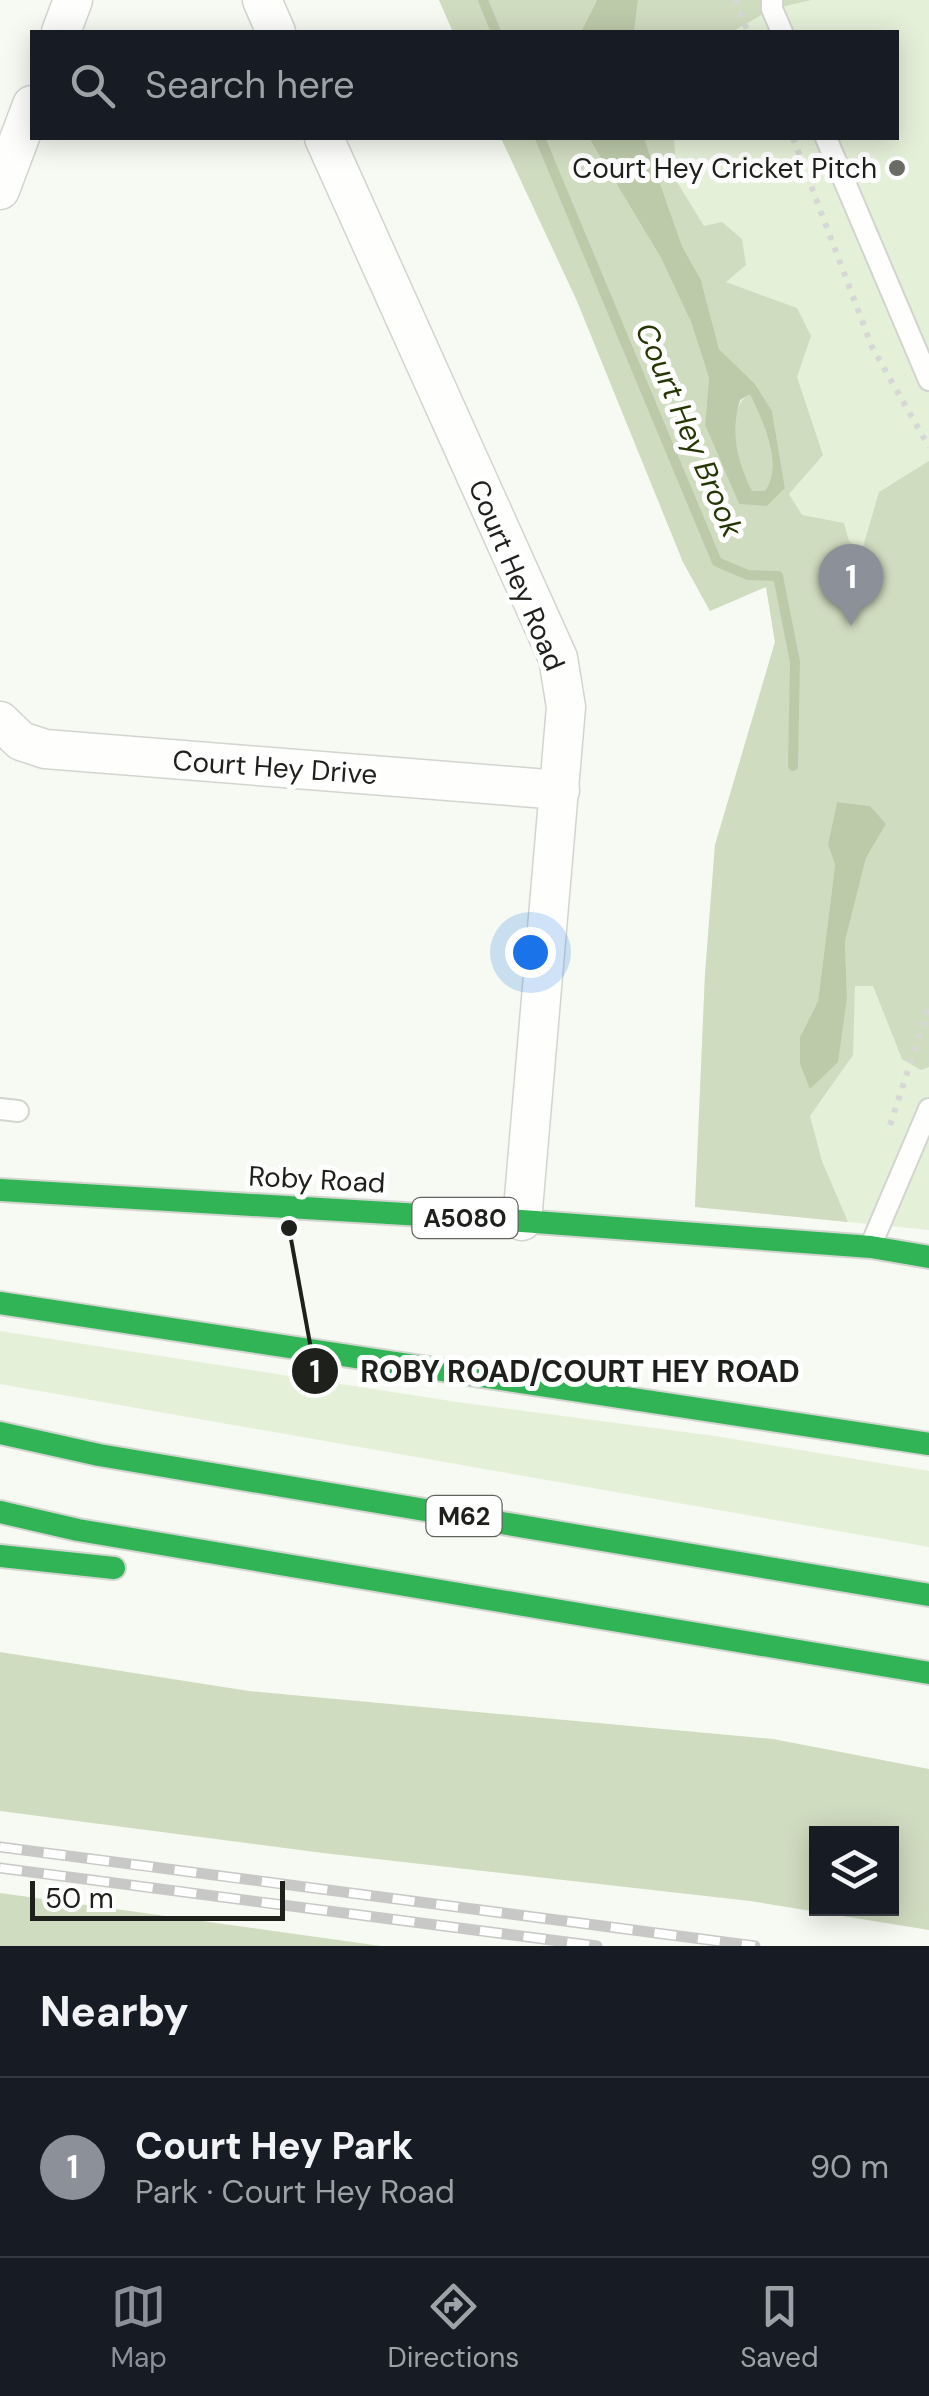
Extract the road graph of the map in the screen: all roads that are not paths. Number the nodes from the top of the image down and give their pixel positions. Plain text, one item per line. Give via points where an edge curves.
1 (73, 0) edge
2 (262, 0) edge
3 (772, 0) edge
4 (61, 30) edge
5 (275, 30) edge
6 (781, 30) edge
7 (30, 111) edge
8 (325, 140) edge
9 (827, 140) edge
10 (0, 190) edge
11 (929, 380) edge
12 (0, 721) edge
13 (560, 790) junction
14 (929, 1109) edge
15 (0, 1190) edge
16 (522, 1221) junction
17 (870, 1247) junction
18 (929, 1257) edge
19 (0, 1303) edge
20 (0, 1433) edge
21 (929, 1444) edge
22 (0, 1512) edge
23 (0, 1556) edge
24 (129, 1570) dead end
25 (326, 1595) dead end
26 (929, 1595) edge
27 (922, 1672) edge

1 - 4 street
2 - 5 street
3 - 6 lane
7 - 10 street
8 - 13 street, Court Hey Road via 558,658 566,706
9 - 11 lane
12 - 13 street, Court Hey Drive via 21,740 45,749
13 - 16 street, Court Hey Road
14 - 17 lane
15 - 16 main road, Roby Road / A5080
16 - 17 main road, Roby Road / A5080
17 - 18 main road, Roby Road / A5080
19 - 21 main road
20 - 26 main road, M62
22 - 27 main road
23 - 24 main road
25 - 27 main road

